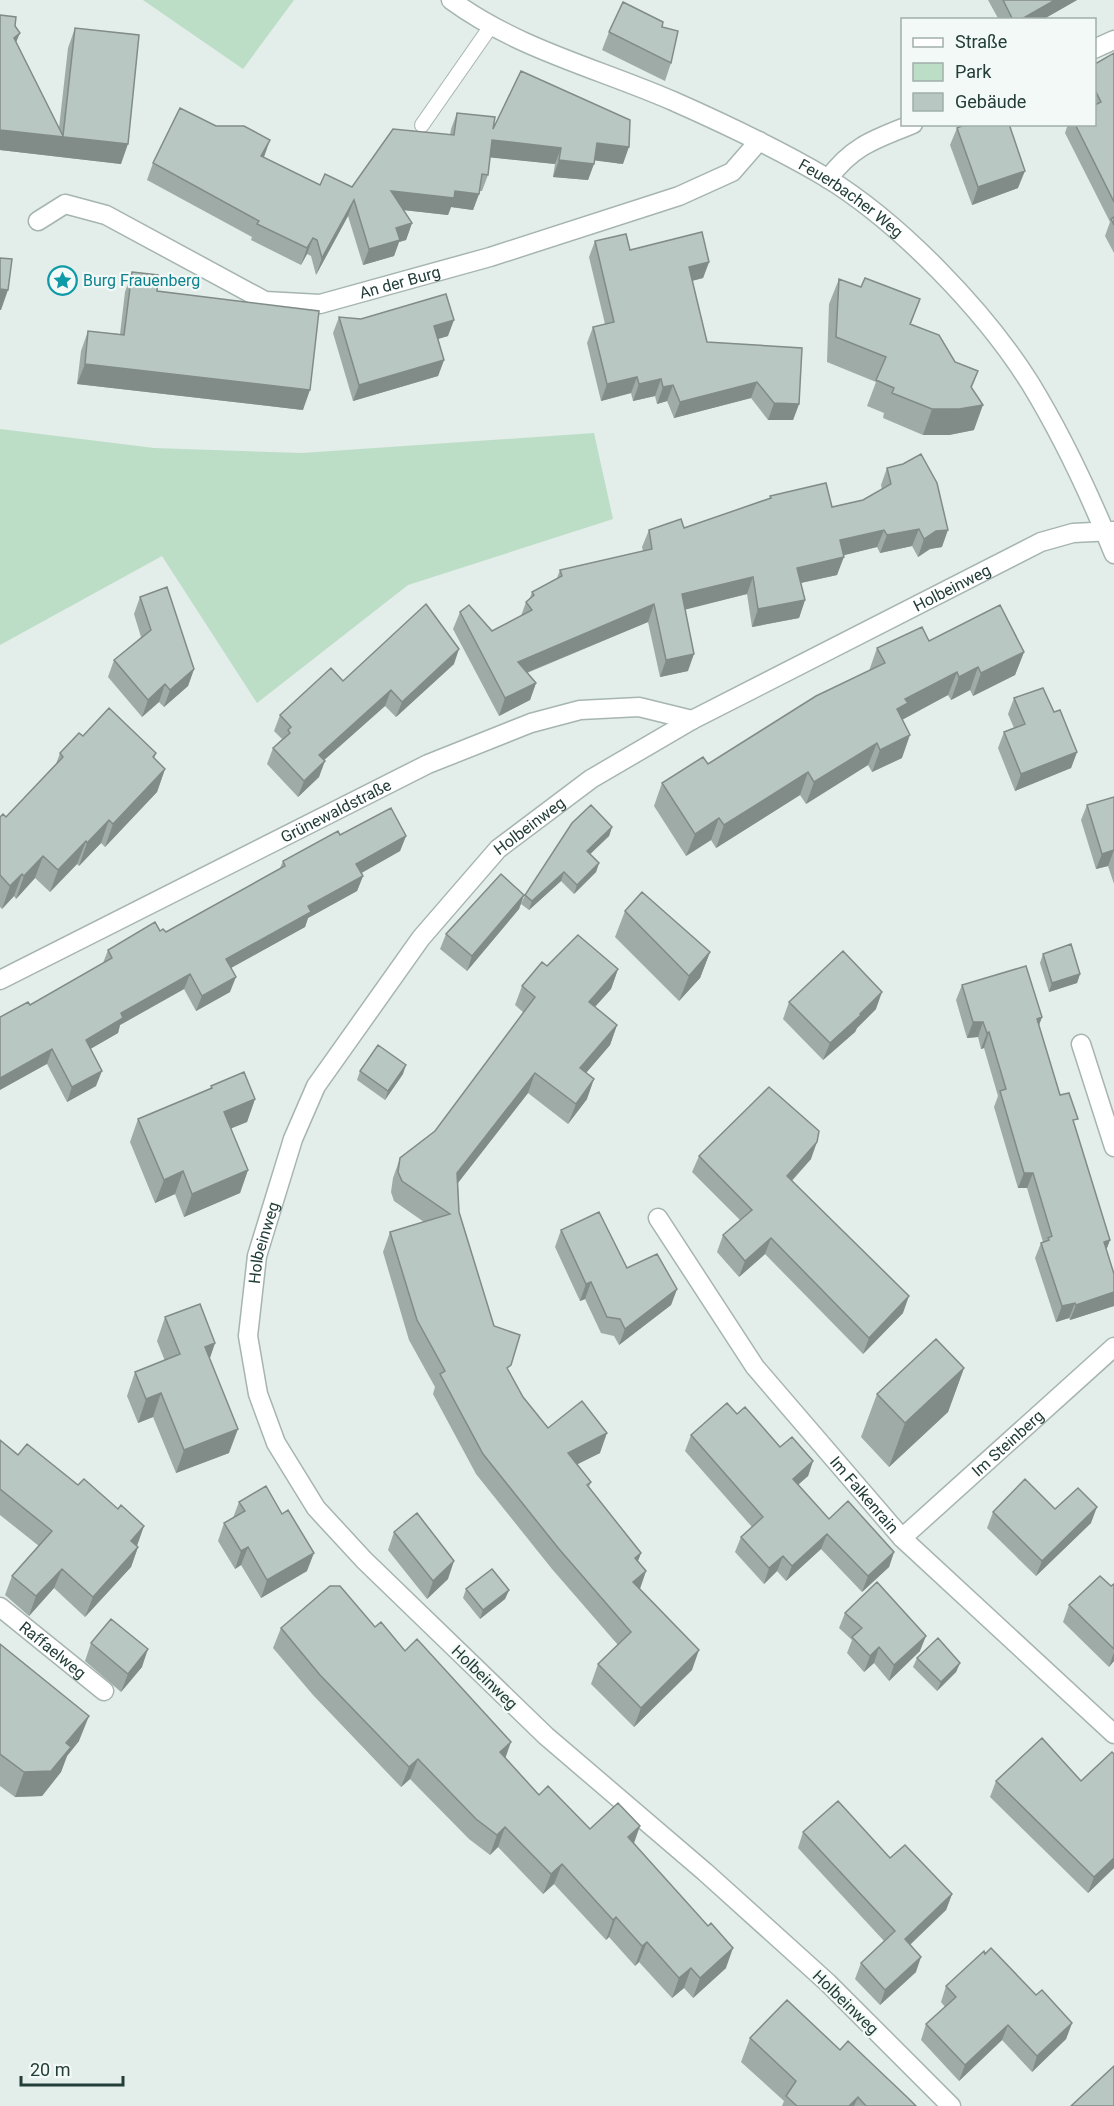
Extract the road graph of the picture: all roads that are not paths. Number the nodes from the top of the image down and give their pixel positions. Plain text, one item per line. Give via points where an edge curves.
1 (451, 0) edge
2 (491, 26) junction
3 (1114, 40) edge
4 (1096, 49) edge
5 (422, 125) dead end
6 (908, 126) edge
7 (759, 141) junction
8 (828, 179) junction
9 (38, 221) dead end
10 (1109, 531) edge
11 (1114, 554) edge
12 (692, 720) junction
13 (0, 980) edge
14 (1081, 1044) dead end
15 (1114, 1147) edge
16 (658, 1218) dead end
17 (1114, 1347) edge
18 (902, 1538) junction
19 (0, 1607) edge
20 (104, 1691) dead end
21 (1114, 1734) edge
22 (951, 2106) edge

1 - 2 street, Feuerbacher Weg
2 - 5 lane
2 - 7 street, Feuerbacher Weg via 527,45 672,100
3 - 4 street
6 - 8 street via 844,158
7 - 8 street, Feuerbacher Weg
7 - 9 street, An der Burg via 732,172 679,196 490,257 320,304 266,301 105,215 65,204
8 - 10 street, Feuerbacher Weg via 920,251 980,317 1029,382
10 - 11 street, Feuerbacher Weg
10 - 12 street, Holbeinweg via 1073,533 1041,542
12 - 13 street, Grünewaldstraße via 639,707 580,710 531,723 428,764
12 - 22 street, Holbeinweg via 591,779 498,849 421,938 316,1086 293,1139 257,1256 248,1336 258,1394 276,1443 316,1508 364,1560 546,1736 828,1983
14 - 15 street
16 - 18 street, Im Falkenrain via 755,1367
17 - 18 street, Im Steinberg
18 - 21 street, Im Falkenrain
19 - 20 street, Raffaelweg

